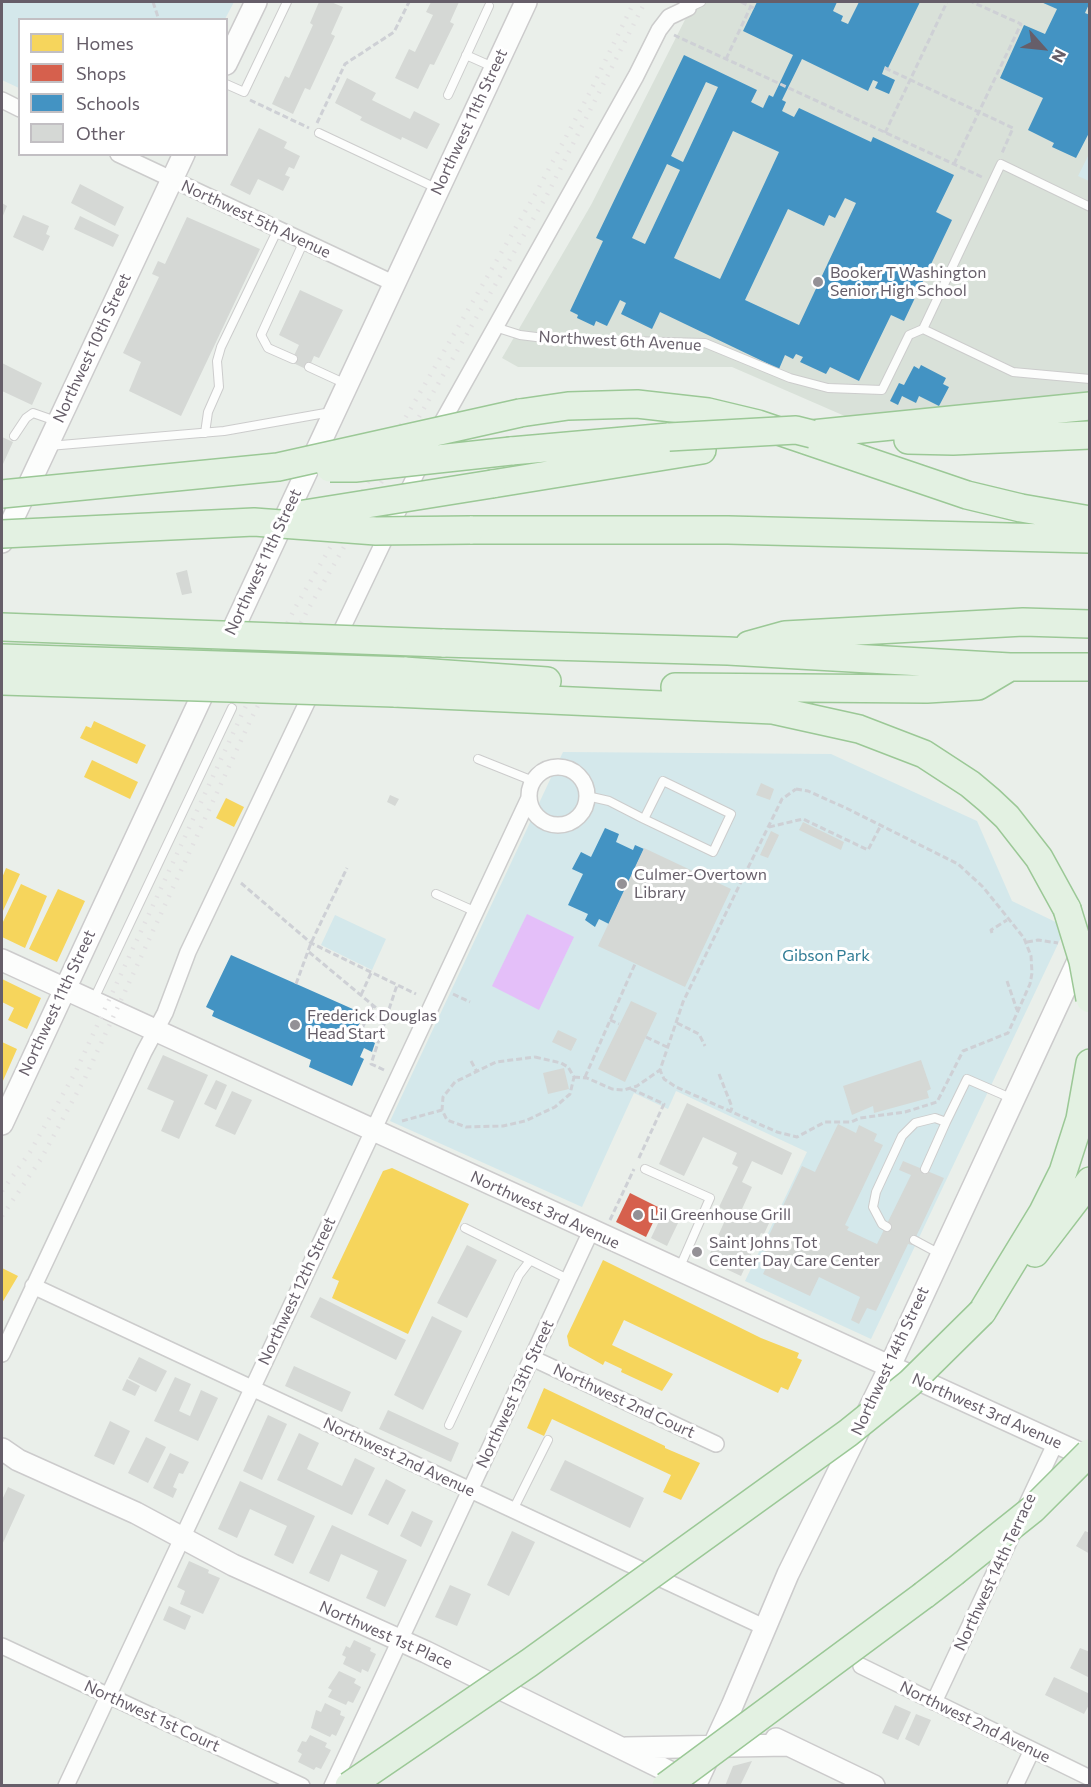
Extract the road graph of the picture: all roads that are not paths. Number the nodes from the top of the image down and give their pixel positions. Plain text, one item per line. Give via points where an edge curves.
1 (256, 2) edge
2 (286, 2) edge
3 (526, 2) edge
4 (684, 5) edge
5 (489, 6) dead end
6 (466, 55) junction
7 (228, 60) edge
8 (494, 68) junction
9 (228, 85) edge
10 (448, 95) dead end
11 (2, 100) edge
12 (18, 108) edge
13 (319, 133) dead end
14 (122, 156) edge
15 (183, 156) edge
16 (172, 180) junction
17 (438, 189) junction
18 (1089, 207) edge
19 (278, 229) junction
20 (304, 241) junction
21 (393, 283) junction
22 (495, 327) junction
23 (923, 329) junction
24 (293, 359) dead end
25 (309, 367) dead end
26 (1089, 379) edge
27 (346, 384) junction
28 (1089, 406) edge
29 (333, 412) junction
30 (58, 422) junction
31 (205, 433) junction
32 (824, 433) junction
33 (1089, 435) edge
34 (14, 436) dead end
35 (46, 446) junction
36 (278, 467) junction
37 (2, 494) edge
38 (1089, 520) edge
39 (254, 522) junction
40 (2, 534) edge
41 (1089, 539) edge
42 (2, 542) edge
43 (1089, 624) edge
44 (2, 627) edge
45 (728, 651) junction
46 (2, 658) edge
47 (1017, 667) junction
48 (1089, 667) edge
49 (2, 681) edge
50 (399, 682) junction
51 (232, 708) dead end
52 (478, 759) dead end
53 (533, 781) junction
54 (587, 796) junction
55 (529, 798) junction
56 (644, 819) junction
57 (436, 894) dead end
58 (474, 911) junction
59 (1089, 937) edge
60 (2, 960) edge
61 (64, 989) junction
62 (1089, 999) edge
63 (92, 1003) junction
64 (155, 1032) junction
65 (1089, 1063) edge
66 (1013, 1099) junction
67 (946, 1122) junction
68 (2, 1124) edge
69 (372, 1131) junction
70 (645, 1169) dead end
71 (925, 1169) dead end
72 (1089, 1181) edge
73 (886, 1227) dead end
74 (465, 1228) dead end
75 (591, 1231) junction
76 (914, 1240) dead end
77 (940, 1254) junction
78 (529, 1262) junction
79 (678, 1270) junction
80 (568, 1279) junction
81 (33, 1286) junction
82 (982, 1312) junction
83 (2, 1354) edge
84 (532, 1358) junction
85 (889, 1366) junction
86 (251, 1388) junction
87 (449, 1425) dead end
88 (548, 1440) dead end
89 (1056, 1442) junction
90 (716, 1444) dead end
91 (2, 1449) edge
92 (1087, 1452) edge
93 (470, 1490) junction
94 (513, 1510) junction
95 (182, 1538) junction
96 (764, 1627) junction
97 (399, 1642) junction
98 (2, 1646) edge
99 (861, 1666) dead end
100 (108, 1696) junction
101 (934, 1702) junction
102 (732, 1706) junction
103 (714, 1745) junction
104 (787, 1745) junction
105 (621, 1748) junction
106 (1032, 1750) junction
107 (1089, 1778) edge
108 (66, 1785) edge
109 (302, 1785) edge
110 (332, 1785) edge
111 (349, 1785) edge
112 (666, 1785) edge
113 (695, 1785) edge
114 (874, 1785) edge
115 (1015, 1785) edge

1 - 7 street
2 - 9 lane via 244,92
3 - 8 street, Northwest 11th Street
4 - 22 street via 658,30
5 - 6 lane
6 - 8 lane
6 - 10 lane
8 - 17 street, Northwest 11th Street
11 - 12 street
13 - 17 lane
14 - 16 street, Northwest 5th Avenue
15 - 16 street, Northwest 10th Street
16 - 19 street, Northwest 5th Avenue
16 - 30 street, Northwest 10th Street
17 - 21 street, Northwest 11th Street
18 - 23 lane via 1001,164
19 - 20 street, Northwest 5th Avenue
19 - 31 lane via 221,347 217,361 219,387 208,412
20 - 21 street, Northwest 5th Avenue
20 - 24 lane via 261,336 268,348
21 - 27 street, Northwest 11th Street
22 - 23 lane, Northwest 6th Avenue via 552,339 705,343 790,378 828,388 882,390 909,335
22 - 64 street via 418,467 183,963
23 - 26 lane via 1013,372
25 - 27 lane
27 - 29 street, Northwest 11th Street
28 - 32 highway
29 - 31 lane
29 - 61 street, Northwest 11th Street
30 - 34 lane via 33,413
30 - 35 street, Northwest 10th Street
31 - 35 lane
32 - 33 highway via 953,441
32 - 36 highway, bridge via 796,429 669,437 355,468
32 - 39 highway, bridge
35 - 42 street, Northwest 10th Street
36 - 37 highway, bridge
36 - 38 highway, bridge via 520,413 568,406 637,404 708,412 769,428 967,495
39 - 40 highway, bridge
39 - 41 highway, bridge via 376,531 728,530
43 - 45 highway via 1023,622 785,635
44 - 45 highway, bridge
45 - 47 highway
46 - 50 highway, bridge
47 - 48 highway
47 - 50 highway via 978,686 927,689
49 - 50 highway, bridge
50 - 62 highway, bridge via 773,710 859,729 924,754 989,800 1039,858 1067,909 1083,961
51 - 63 lane
52 - 53 lane
53 - 54 street via 547,769 566,767 582,778
53 - 55 street, Northwest 12th Street
54 - 55 street via 585,806 573,821 554,825 537,816
54 - 56 lane via 609,801
55 - 58 street, Northwest 12th Street
56 - 56 lane via 713,852 731,814 663,781
57 - 58 lane
58 - 69 street, Northwest 12th Street
59 - 66 street, Northwest 14th Street
60 - 61 street, Northwest 3rd Avenue
61 - 63 street, Northwest 3rd Avenue
61 - 68 street, Northwest 11th Street
63 - 64 street, Northwest 3rd Avenue
64 - 69 street, Northwest 3rd Avenue
64 - 81 street
65 - 82 highway via 1084,1101 1068,1158 1050,1199
66 - 67 lane via 968,1079
66 - 77 street, Northwest 14th Street
67 - 71 lane
67 - 73 lane via 935,1118 915,1123 902,1136 873,1207
69 - 75 street, Northwest 3rd Avenue
69 - 86 street, Northwest 12th Street
70 - 79 lane via 710,1198
72 - 82 highway
74 - 78 lane
75 - 79 street, Northwest 3rd Avenue
75 - 80 street, Northwest 13th Street
76 - 77 lane
77 - 85 street, Northwest 14th Street
78 - 80 lane
78 - 87 lane via 519,1275
79 - 85 street, Northwest 3rd Avenue
80 - 84 street, Northwest 13th Street
81 - 83 street
81 - 86 street, Northwest 2nd Avenue
82 - 111 highway, bridge via 910,1383 848,1433 529,1663
84 - 90 street, Northwest 2nd Court
84 - 93 street, Northwest 13th Street
85 - 89 street, Northwest 3rd Avenue
85 - 96 street, Northwest 14th Street
86 - 93 street, Northwest 2nd Avenue
86 - 95 street, Northwest 12th Street
88 - 94 lane
89 - 92 street, Northwest 3rd Avenue
89 - 101 street, Northwest 14th Terrace
91 - 95 street, Northwest 1st Place
92 - 112 highway, bridge via 1033,1509 954,1572
93 - 94 street, Northwest 2nd Avenue
93 - 97 street, Northwest 13th Street
94 - 96 street, Northwest 2nd Avenue
95 - 97 street, Northwest 1st Place
95 - 100 street, Northwest 12th Street
96 - 102 street, Northwest 14th Street
97 - 105 street, Northwest 1st Place
97 - 110 street, Northwest 13th Street
98 - 100 street, Northwest 1st Court
99 - 101 street, Northwest 2nd Avenue
100 - 108 street, Northwest 12th Street
100 - 109 street, Northwest 1st Court
101 - 106 street, Northwest 2nd Avenue
102 - 103 street, Northwest 14th Street
102 - 104 street, Northwest 1st Place
103 - 104 street, Northwest 1st Place
103 - 105 street, Northwest 1st Place
103 - 113 street, Northwest 14th Street
104 - 114 street, Northwest 1st Place
105 - 113 street
106 - 107 street, Northwest 2nd Avenue
106 - 115 street

